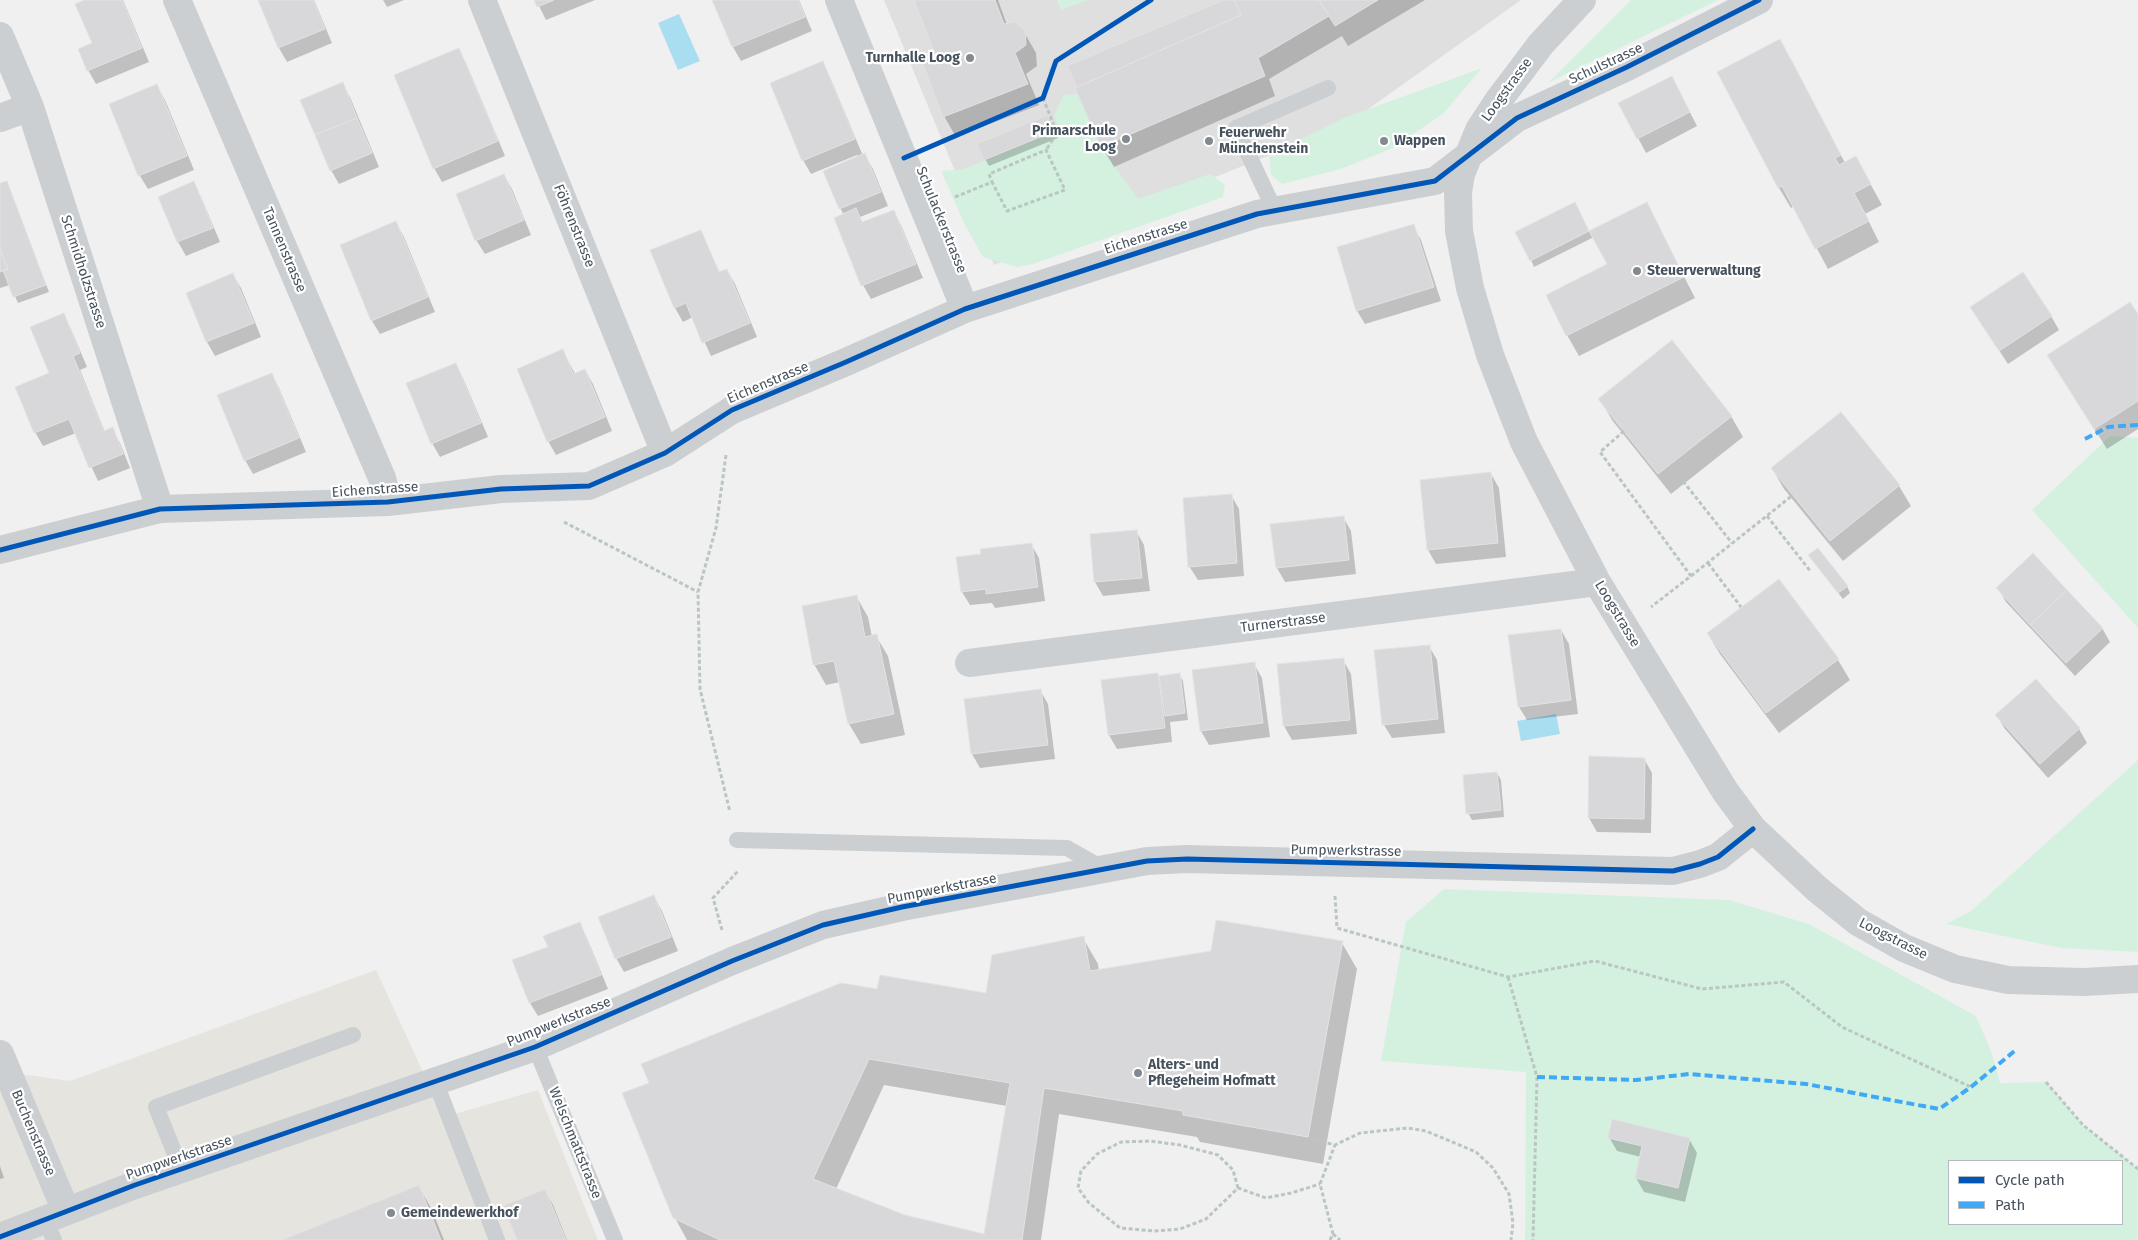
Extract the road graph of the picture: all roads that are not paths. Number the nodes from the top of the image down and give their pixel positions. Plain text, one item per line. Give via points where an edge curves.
1 (177, 0) edge
2 (482, 0) edge
3 (839, 0) edge
4 (1582, 0) edge
5 (1759, 0) edge
6 (0, 36) edge
7 (1328, 88) dead end
8 (30, 107) junction
9 (0, 118) edge
10 (1468, 156) junction
11 (1274, 210) junction
12 (965, 309) junction
13 (665, 453) junction
14 (388, 502) junction
15 (160, 509) junction
16 (0, 550) edge
17 (1597, 582) junction
18 (969, 663) dead end
19 (1753, 829) junction
20 (737, 840) road end
21 (1106, 870) junction
22 (2138, 979) edge
23 (353, 1035) dead end
24 (535, 1047) junction
25 (0, 1054) edge
26 (435, 1081) junction
27 (181, 1169) junction
28 (55, 1224) edge
29 (0, 1236) edge
30 (497, 1240) edge
31 (615, 1240) edge

1 - 14 street, Tannenstrasse via 382,478
2 - 13 street, Föhrenstrasse
3 - 12 street, Schulackerstrasse
4 - 10 street, Loogstrasse via 1541,44 1498,101 1479,130
5 - 10 street, Schulstrasse via 1517,118
6 - 8 street, Schmidholzstrasse
7 - 11 lane via 1236,128
8 - 9 street
8 - 15 street, Schmidholzstrasse
10 - 11 street, Eichenstrasse via 1435,181
10 - 17 street, Loogstrasse via 1458,192 1459,230 1470,288 1490,356 1524,442
11 - 12 street, Eichenstrasse via 1115,258
12 - 13 street, Eichenstrasse via 732,410
13 - 14 street, Eichenstrasse via 589,486 501,490
14 - 15 street, Eichenstrasse
15 - 16 street, Eichenstrasse
17 - 18 street, Turnerstrasse
17 - 19 street, Loogstrasse via 1721,784
19 - 21 street, Pumpwerkstrasse via 1718,857 1672,871 1187,859 1147,861
19 - 22 street, Loogstrasse via 1858,922 1904,948 1955,969 2008,980 2084,982
20 - 21 lane via 1067,848
21 - 24 street, Pumpwerkstrasse via 902,907 823,925
23 - 27 lane via 156,1107
24 - 26 street, Pumpwerkstrasse
24 - 31 lane, Welschmattstrasse
25 - 28 street, Buchenstrasse
26 - 27 street, Pumpwerkstrasse
26 - 30 lane
27 - 28 street, Pumpwerkstrasse
28 - 29 street, Pumpwerkstrasse

